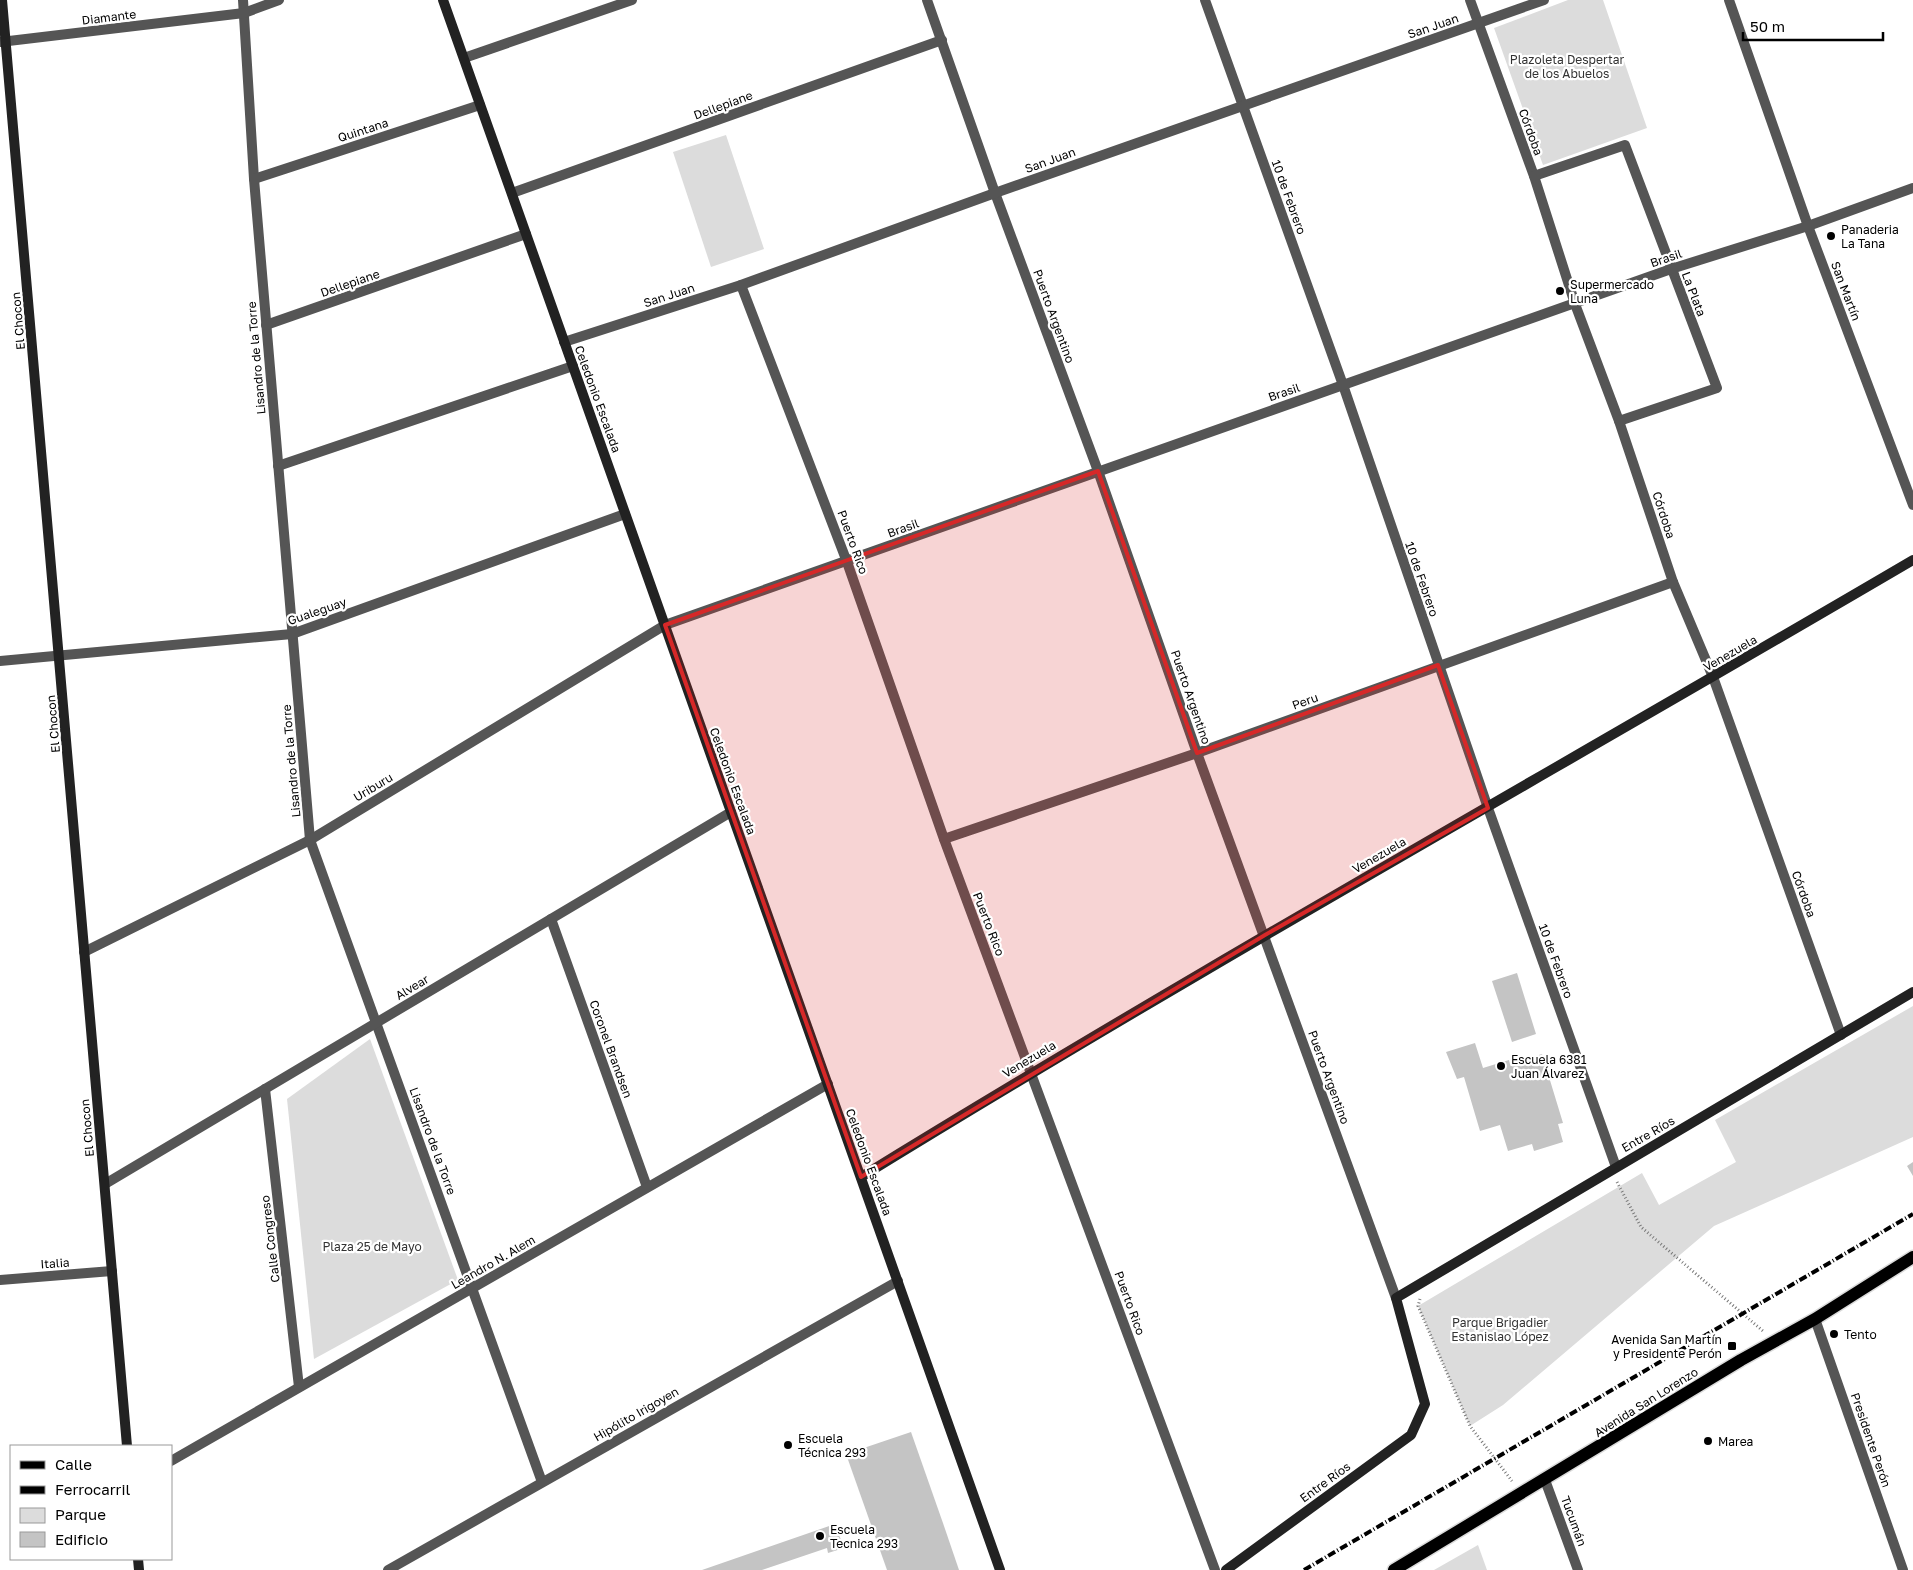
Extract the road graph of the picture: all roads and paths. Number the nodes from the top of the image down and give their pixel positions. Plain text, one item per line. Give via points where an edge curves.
1 (2, 0) edge
2 (243, 0) edge
3 (279, 0) edge
4 (443, 0) edge
5 (632, 0) edge
6 (928, 0) edge
7 (1204, 0) edge
8 (1470, 0) edge
9 (1544, 0) edge
10 (1729, 0) edge
11 (244, 13) junction
12 (1479, 24) junction
13 (942, 40) junction
14 (3, 42) edge
15 (464, 58) junction
16 (480, 105) junction
17 (1242, 105) junction
18 (1534, 176) junction
19 (254, 178) junction
20 (1913, 188) edge
21 (996, 193) junction
22 (512, 194) junction
23 (1808, 226) junction
24 (526, 234) junction
25 (1671, 269) junction
26 (741, 285) junction
27 (1576, 304) junction
28 (266, 325) junction
29 (564, 342) junction
30 (573, 366) junction
31 (1343, 385) junction
32 (1619, 421) junction
33 (278, 466) junction
34 (1098, 471) junction
35 (1913, 505) edge
36 (625, 514) junction
37 (1913, 560) edge
38 (847, 562) junction
39 (1673, 582) junction
40 (665, 625) junction
41 (292, 634) junction
42 (60, 656) junction
43 (0, 661) edge
44 (1438, 665) junction
45 (1713, 677) junction
46 (1197, 753) junction
47 (1488, 808) junction
48 (731, 812) junction
49 (944, 839) junction
50 (310, 840) junction
51 (550, 919) junction
52 (1265, 935) junction
53 (84, 952) junction
54 (1913, 992) edge
55 (376, 1022) junction
56 (1841, 1035) junction
57 (1031, 1072) junction
58 (828, 1084) junction
59 (265, 1089) junction
60 (1616, 1167) junction
61 (861, 1177) junction
62 (105, 1184) junction
63 (648, 1187) junction
64 (1913, 1257) edge
65 (112, 1272) junction
66 (0, 1280) edge
67 (898, 1281) junction
68 (1423, 1282) junction
69 (472, 1288) junction
70 (1396, 1298) junction
71 (1815, 1319) junction
72 (1775, 1341) junction
73 (299, 1387) junction
74 (1425, 1404) joint
75 (127, 1445) edge
76 (172, 1460) edge
77 (1546, 1480) junction
78 (542, 1482) junction
79 (1522, 1494) junction
80 (388, 1570) edge
81 (1000, 1570) edge
82 (1215, 1570) edge
83 (1226, 1570) edge
84 (1394, 1570) edge
85 (1578, 1570) edge
86 (1903, 1570) edge

1 - 14 street, El Chocon
2 - 11 street, Lisandro de la Torre
3 - 11 street, Diamante
4 - 15 street, Celedonio Escalada
5 - 15 street
6 - 13 street, Puerto Argentino
7 - 17 street, 10 de Febrero
8 - 12 street, Córdoba
9 - 12 street, San Juan
10 - 23 street, San Martín
11 - 14 street, Diamante
11 - 19 street, Lisandro de la Torre
12 - 17 street, San Juan
12 - 18 street, Córdoba
13 - 21 street, Puerto Argentino
13 - 22 street, Dellepiane
14 - 42 street, El Chocon
15 - 16 street, Celedonio Escalada
16 - 19 street, Quintana
16 - 22 street, Celedonio Escalada
17 - 21 street, San Juan
17 - 31 street, 10 de Febrero
18 - 25 street, La Plata via 1625,145
18 - 27 street, Córdoba
19 - 28 street, Lisandro de la Torre
20 - 23 street, Brasil
21 - 26 street, San Juan
21 - 34 street, Puerto Argentino
22 - 24 street, Celedonio Escalada
23 - 25 street, Brasil
23 - 35 street, San Martín
24 - 28 street, Dellepiane
24 - 29 street, Celedonio Escalada
25 - 27 street, Brasil
25 - 32 street, La Plata via 1717,388
26 - 29 street, San Juan
26 - 38 street, Puerto Rico
27 - 31 street, Brasil
27 - 32 street, Córdoba
28 - 33 street, Lisandro de la Torre
29 - 30 street, Celedonio Escalada
30 - 33 street
30 - 36 street, Celedonio Escalada
31 - 34 street, Brasil
31 - 44 street, 10 de Febrero
32 - 39 street, Córdoba
33 - 41 street, Lisandro de la Torre
34 - 38 street, Brasil
34 - 46 street, Puerto Argentino
36 - 40 street, Celedonio Escalada
36 - 41 street, Gualeguay
37 - 45 street, Venezuela
38 - 40 street, Brasil
38 - 49 street, Puerto Rico
39 - 44 street, Peru
39 - 45 street, Córdoba
40 - 48 street, Celedonio Escalada
40 - 50 street, Uriburu
41 - 42 street, Gualeguay
41 - 50 street, Lisandro de la Torre
42 - 43 street, Gualeguay
42 - 53 street, El Chocon
44 - 46 street, Peru
44 - 47 street, 10 de Febrero
45 - 47 street, Venezuela
45 - 56 street, Córdoba
46 - 49 street, Peru
46 - 52 street, Puerto Argentino
47 - 52 street, Venezuela
47 - 60 street, 10 de Febrero
48 - 51 street, Alvear
48 - 58 street, Celedonio Escalada
49 - 57 street, Puerto Rico
50 - 53 street, Uriburu
50 - 55 street, Lisandro de la Torre
51 - 55 street, Alvear
51 - 63 street, Coronel Brandsen
52 - 57 street, Venezuela
52 - 70 street, Puerto Argentino
53 - 62 street, El Chocon
54 - 56 street, Entre Ríos
55 - 59 street, Alvear
55 - 69 street, Lisandro de la Torre
56 - 60 street, Entre Ríos
57 - 61 street, Venezuela
57 - 82 street, Puerto Rico
58 - 61 street, Celedonio Escalada
58 - 63 street, Leandro N. Alem
59 - 62 street, Alvear
59 - 73 street, Calle Congreso
60 - 68 street, Entre Ríos
60 - 72 path via 1616,1181 1640,1227
61 - 67 street, Celedonio Escalada
62 - 65 street, El Chocon
63 - 69 street, Leandro N. Alem
64 - 71 main road, Avenida San Lorenzo
65 - 66 street, Italia
65 - 75 street, El Chocon
67 - 78 street, Hipólito Irigoyen
67 - 81 street, Celedonio Escalada
68 - 70 street, Entre Ríos
68 - 79 path via 1418,1306 1470,1426
69 - 73 street, Leandro N. Alem
69 - 78 street, Lisandro de la Torre
70 - 74 street, Puerto Argentino
71 - 72 main road, Avenida San Lorenzo
71 - 86 street, Presidente Perón
72 - 77 main road, Avenida San Lorenzo
73 - 76 street, Leandro N. Alem
74 - 83 street, Entre Ríos via 1411,1435
77 - 79 main road, Avenida San Lorenzo
77 - 85 street, Tucumán
78 - 80 street, Hipólito Irigoyen
79 - 84 main road, Avenida San Lorenzo

